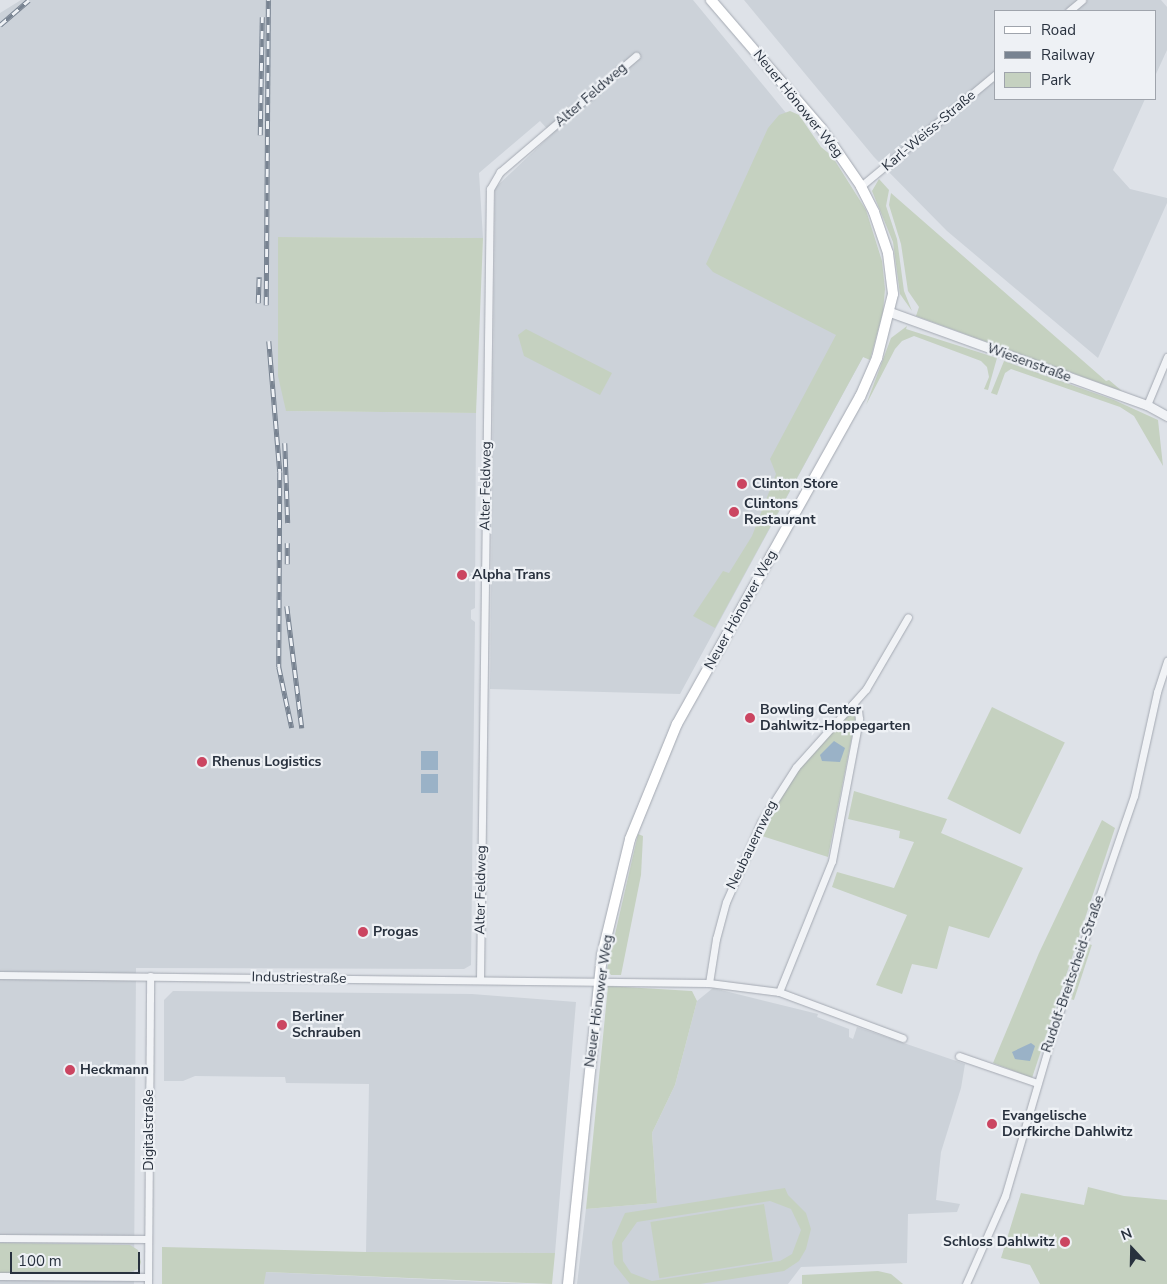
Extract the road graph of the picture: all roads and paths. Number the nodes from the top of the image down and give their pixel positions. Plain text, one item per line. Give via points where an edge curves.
1 (711, 0) edge
2 (1082, 0) edge
3 (1070, 10) edge
4 (636, 56) dead end
5 (994, 76) edge
6 (861, 186) junction
7 (890, 312) junction
8 (1167, 357) edge
9 (1147, 405) junction
10 (1167, 416) edge
11 (908, 617) dead end
12 (1167, 660) edge
13 (853, 704) junction
14 (0, 975) edge
15 (150, 976) junction
16 (480, 980) junction
17 (598, 982) junction
18 (709, 983) junction
19 (779, 992) junction
20 (903, 1038) dead end
21 (959, 1056) dead end
22 (1037, 1083) junction
23 (0, 1238) edge
24 (148, 1239) junction
25 (0, 1276) edge
26 (148, 1280) edge
27 (568, 1284) edge
28 (966, 1284) edge

1 - 6 main road, Neuer Hönower Weg via 821,128
2 - 3 street
4 - 16 street, Alter Feldweg via 500,172 490,189
5 - 6 street, Karl-Weiss-Straße
6 - 7 main road, Neuer Hönower Weg via 888,253 892,294
7 - 9 street, Wiesenstraße
7 - 17 main road, Neuer Hönower Weg via 877,358 860,397 678,724 655,773 630,839
8 - 9 street
9 - 10 street, Wiesenstraße
11 - 13 street, Neubauernweg via 881,668
12 - 22 street, Rudolf-Breitscheid-Straße via 1134,796
13 - 18 street, Neubauernweg via 796,766 761,822 726,902
13 - 19 street via 859,719 832,861
14 - 15 street, Industriestraße
15 - 16 street, Industriestraße
15 - 24 street, Digitalstraße
16 - 17 street, Industriestraße
17 - 18 street, Industriestraße
17 - 27 main road, Neuer Hönower Weg
18 - 19 street, Industriestraße
19 - 20 street, Industriestraße
21 - 22 street
22 - 28 street, Rudolf-Breitscheid-Straße via 1005,1196
23 - 24 street
24 - 26 street, Digitalstraße
25 - 26 street

